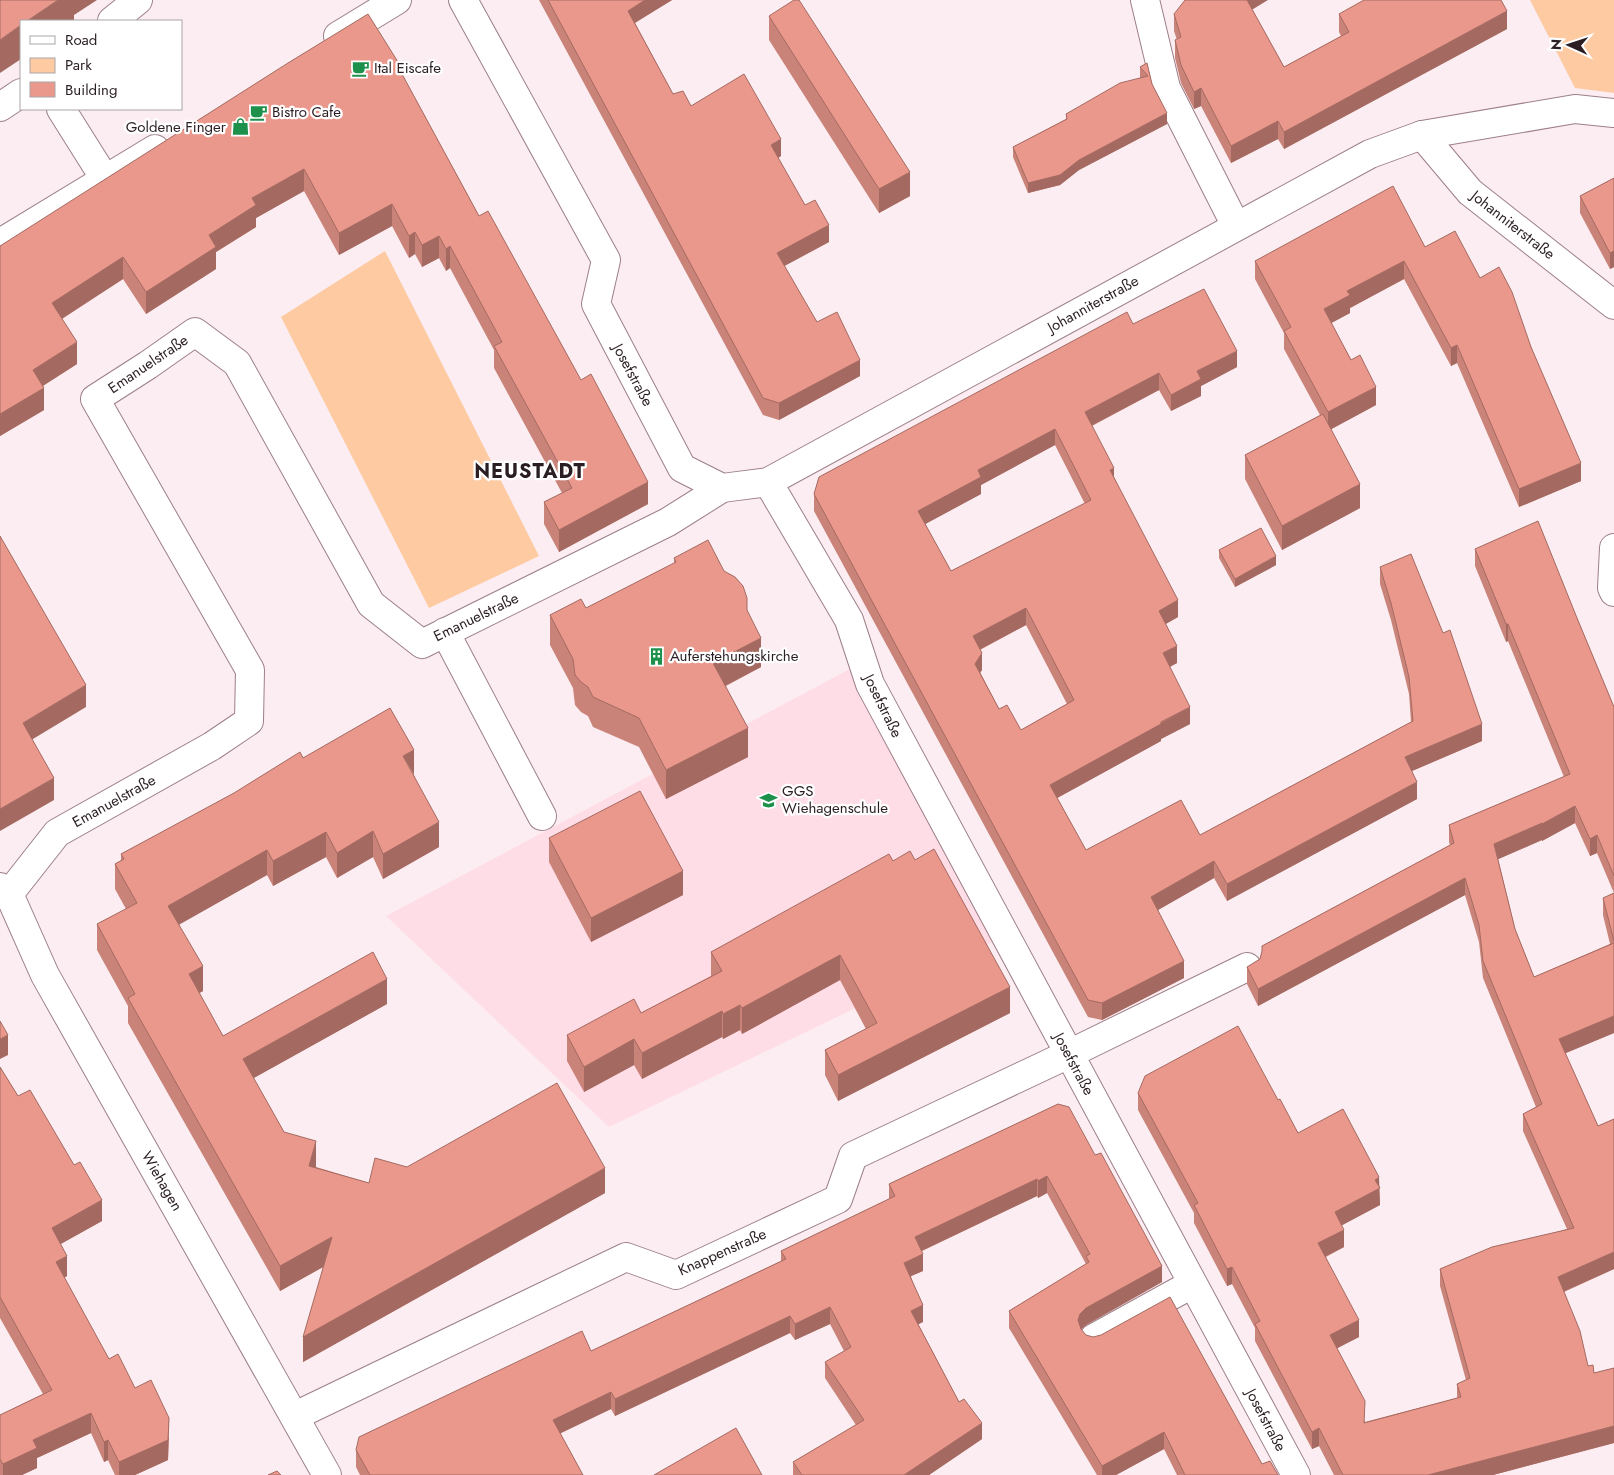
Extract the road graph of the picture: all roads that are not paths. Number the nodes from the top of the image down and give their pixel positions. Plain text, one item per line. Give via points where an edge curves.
1 (138, 0) edge
2 (397, 0) edge
3 (463, 0) edge
4 (1145, 0) edge
5 (113, 20) edge
6 (313, 51) edge
7 (20, 94) edge
8 (0, 107) edge
9 (61, 110) edge
10 (1614, 113) edge
11 (1422, 135) junction
12 (172, 138) edge
13 (105, 179) junction
14 (1236, 226) junction
15 (0, 243) edge
16 (1614, 305) edge
17 (768, 482) junction
18 (722, 488) junction
19 (1614, 548) edge
20 (1614, 592) edge
21 (445, 632) junction
22 (542, 816) dead end
23 (5, 890) edge
24 (1247, 967) edge
25 (1069, 1054) junction
26 (1192, 1284) junction
27 (1094, 1338) edge
28 (295, 1416) junction
29 (327, 1475) edge
30 (1296, 1475) edge

1 - 5 street
2 - 6 street
3 - 18 street, Josefstraße via 606,260 596,304 682,468
4 - 14 street via 1166,88
7 - 8 street
9 - 13 street
10 - 11 street, Johanniterstraße via 1575,109
11 - 14 street, Johanniterstraße via 1370,154
11 - 16 street, Johanniterstraße via 1470,192
12 - 13 street
13 - 15 street
14 - 17 street, Johanniterstraße
17 - 18 street
17 - 25 street, Josefstraße via 849,620 870,684
18 - 21 street, Emanuelstraße via 668,522
19 - 20 street
21 - 22 street
21 - 23 street, Emanuelstraße via 422,644 372,604 237,363 195,332 94,399 250,670 249,721 212,746 57,833
23 - 28 street, Wiehagen via 45,975
24 - 25 street, Knappenstraße
25 - 26 street, Josefstraße
25 - 28 street, Knappenstraße via 853,1156 838,1199 685,1271 676,1275 626,1257
26 - 27 street
26 - 30 street, Josefstraße
28 - 29 street, Wiehagen

